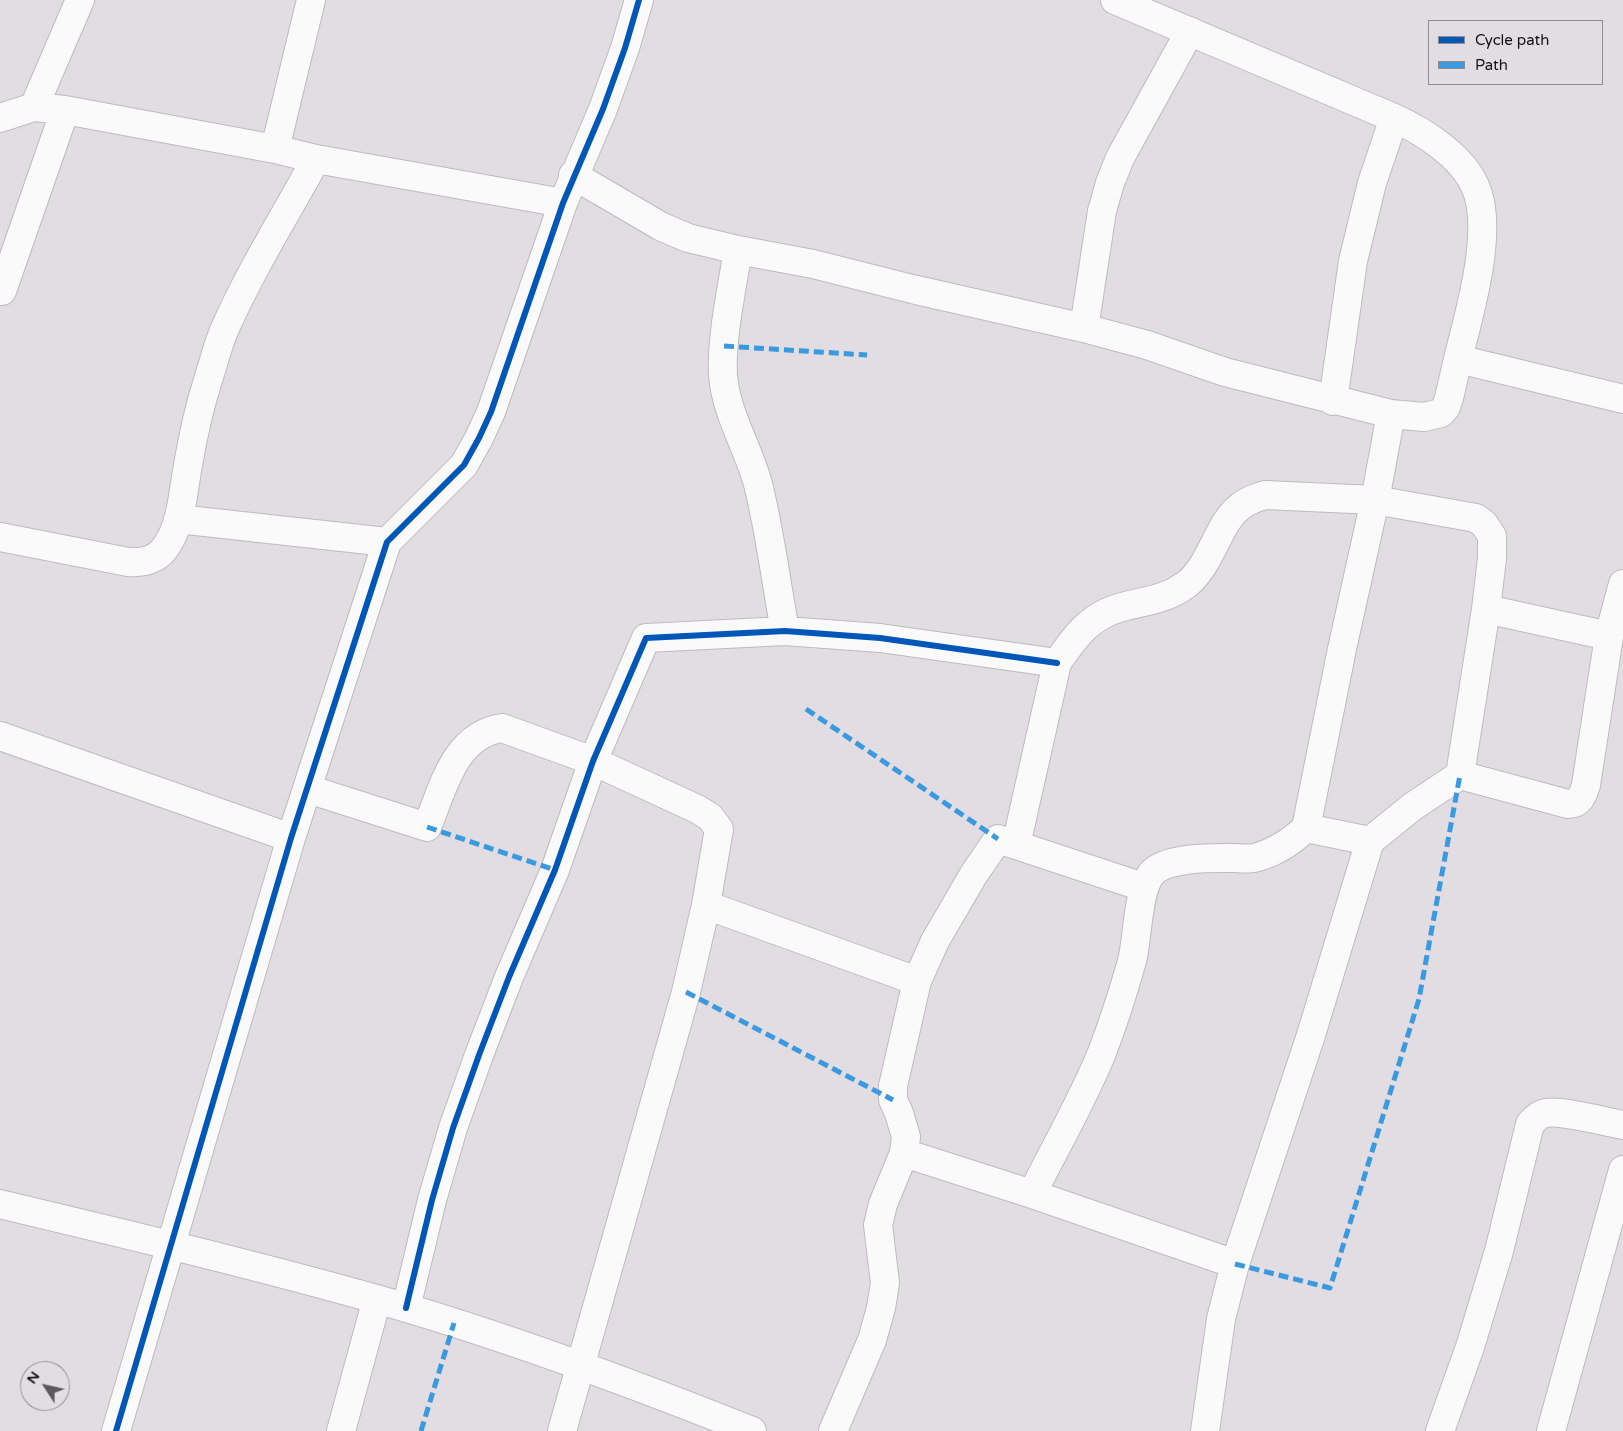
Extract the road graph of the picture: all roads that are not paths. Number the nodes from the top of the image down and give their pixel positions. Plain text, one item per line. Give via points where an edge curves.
1 (80, 0) edge
2 (311, 0) edge
3 (639, 0) edge
4 (1115, 0) edge
5 (1190, 31) junction
6 (34, 107) junction
7 (65, 110) junction
8 (0, 118) edge
9 (1394, 118) junction
10 (275, 149) junction
11 (316, 158) junction
12 (573, 175) junction
13 (563, 203) junction
14 (738, 250) junction
15 (2, 291) dead end
16 (1084, 328) junction
17 (1458, 360) junction
18 (1623, 399) edge
19 (1333, 401) junction
20 (1391, 414) junction
21 (1375, 500) junction
22 (178, 519) junction
23 (0, 537) edge
24 (387, 542) junction
25 (1623, 584) edge
26 (1486, 609) junction
27 (785, 631) junction
28 (1609, 636) junction
29 (1058, 663) junction
30 (0, 736) edge
31 (593, 761) junction
32 (1460, 775) junction
33 (308, 789) junction
34 (1306, 828) junction
35 (292, 838) junction
36 (1370, 841) junction
37 (1016, 845) junction
38 (1144, 887) junction
39 (706, 905) junction
40 (917, 981) junction
41 (1623, 1125) edge
42 (904, 1154) junction
43 (1623, 1170) edge
44 (1032, 1194) junction
45 (0, 1204) edge
46 (172, 1245) junction
47 (1235, 1264) junction
48 (376, 1299) junction
49 (406, 1308) junction
50 (580, 1366) junction
51 (116, 1431) edge
52 (341, 1431) edge
53 (562, 1431) edge
54 (752, 1431) edge
55 (833, 1431) edge
56 (1205, 1431) edge
57 (1440, 1431) edge
58 (1551, 1431) edge

1 - 6 street
2 - 10 street
3 - 12 street via 603,109
4 - 5 street
5 - 9 street
5 - 16 street via 1120,158 1110,183 1102,211
6 - 7 street
6 - 8 street
7 - 10 street
7 - 15 street
9 - 17 street via 1441,147 1463,166 1476,186 1482,236 1476,282
9 - 19 street via 1372,183 1353,261
10 - 11 street
11 - 13 street
11 - 22 street via 225,328 192,439
12 - 13 street
12 - 14 street via 662,228
13 - 24 street via 491,412 479,438 464,465
14 - 16 street via 813,264
14 - 27 street via 723,375 729,406 758,485
16 - 19 street via 1147,345 1225,372
17 - 18 street
17 - 20 street via 1449,398 1441,412 1424,417
19 - 20 street
20 - 21 street
21 - 26 street via 1476,518 1484,524 1492,536
21 - 29 street via 1265,495 1251,499 1239,507 1226,524 1202,568 1187,584 1167,596 1106,612 1088,623
21 - 34 street
22 - 23 street via 166,548 150,560 138,563
22 - 24 street
24 - 33 street
25 - 28 street
26 - 28 street
26 - 32 street
27 - 29 street via 880,638
27 - 31 street via 646,638
28 - 32 street via 1586,785 1579,801 1568,804
29 - 37 street
30 - 35 street
31 - 33 street via 502,728 490,730 461,751 427,827
31 - 39 street via 710,817 719,829
31 - 49 street via 555,870 509,977 453,1128
32 - 36 street via 1412,807
33 - 35 street
34 - 36 street
34 - 38 street via 1271,853 1253,858 1173,862 1154,871
35 - 46 street
36 - 47 street via 1311,1035
37 - 38 street
37 - 40 street via 998,839 935,941
38 - 44 street via 1134,952 1120,1004 1082,1097
39 - 40 street
39 - 50 street via 686,992
40 - 42 street via 893,1086 893,1100 906,1137
41 - 57 street via 1556,1112 1545,1113 1530,1124 1499,1251
42 - 44 street
42 - 55 street via 883,1204 878,1225 885,1283 881,1308 872,1340
43 - 58 street
44 - 47 street
45 - 46 street
46 - 48 street
46 - 51 street
47 - 56 street via 1222,1319
48 - 49 street
48 - 52 street
49 - 50 street
50 - 53 street
50 - 54 street

